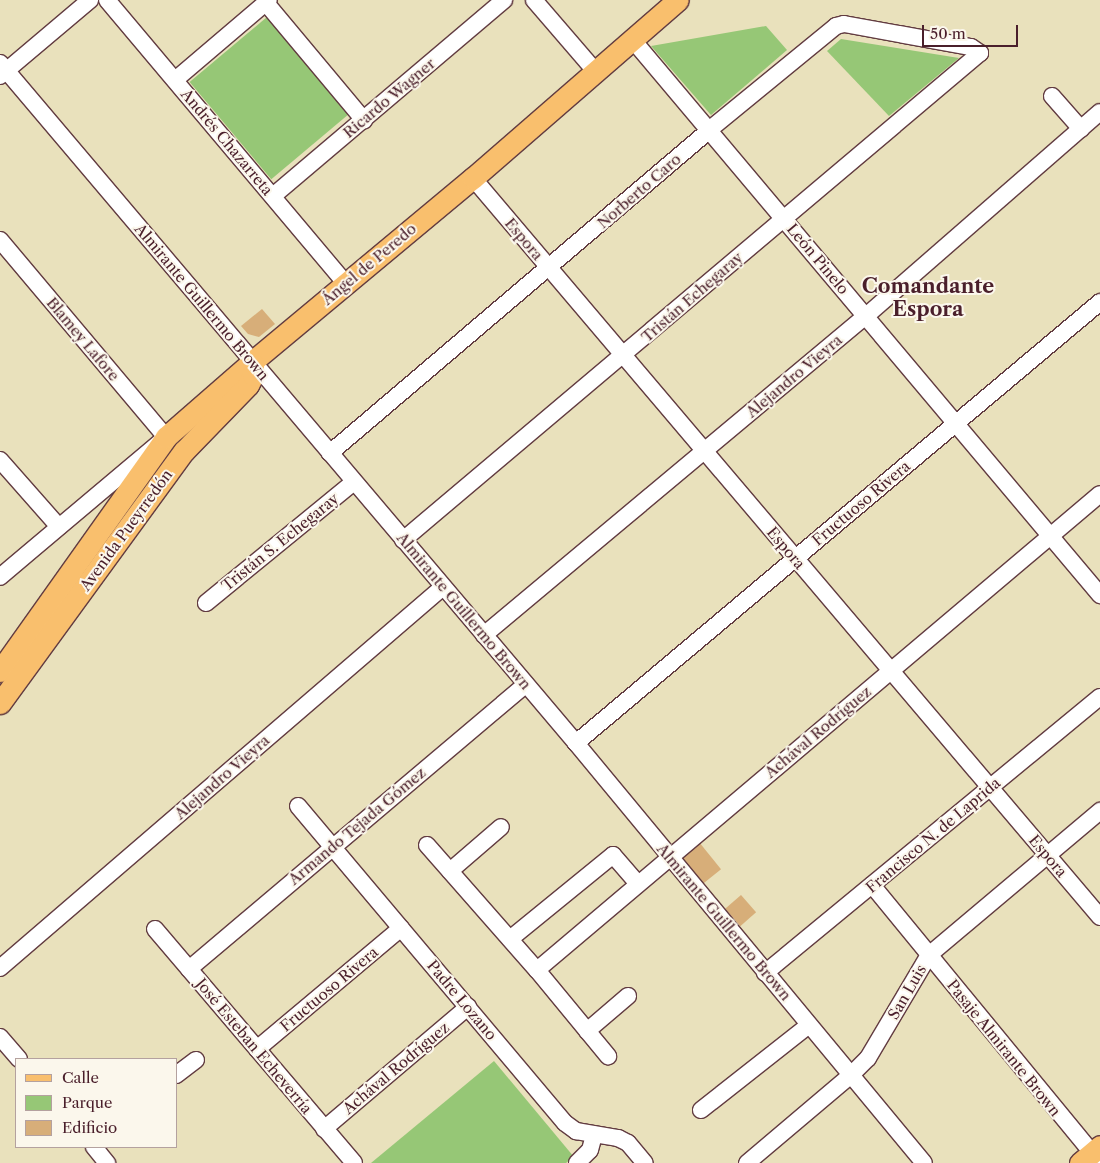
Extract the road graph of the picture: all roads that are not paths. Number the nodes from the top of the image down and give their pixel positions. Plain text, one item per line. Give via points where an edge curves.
1 (90, 0) edge
2 (107, 0) edge
3 (504, 0) edge
4 (534, 0) edge
5 (678, 0) edge
6 (268, 1) edge
7 (632, 39) junction
8 (980, 53) joint
9 (2, 70) edge
10 (595, 70) junction
11 (175, 80) junction
12 (1052, 96) dead end
13 (1100, 112) edge
14 (364, 120) junction
15 (1081, 129) junction
16 (709, 130) junction
17 (473, 178) junction
18 (273, 196) junction
19 (784, 218) junction
20 (0, 240) edge
21 (549, 268) junction
22 (346, 284) junction
23 (1100, 302) edge
24 (866, 316) junction
25 (623, 356) junction
26 (252, 361) junction
27 (956, 423) junction
28 (166, 437) junction
29 (704, 452) junction
30 (330, 453) junction
31 (0, 460) edge
32 (354, 482) junction
33 (1100, 494) edge
34 (59, 527) junction
35 (1051, 536) junction
36 (403, 540) junction
37 (795, 559) junction
38 (0, 576) edge
39 (443, 587) junction
40 (1100, 595) edge
41 (206, 603) dead end
42 (484, 635) junction
43 (890, 671) junction
44 (526, 684) junction
45 (3, 686) edge
46 (1100, 696) edge
47 (576, 743) junction
48 (990, 788) junction
49 (298, 806) dead end
50 (1100, 811) edge
51 (501, 826) dead end
52 (427, 845) dead end
53 (332, 847) junction
54 (1047, 854) junction
55 (670, 857) junction
56 (450, 871) junction
57 (637, 883) junction
58 (872, 885) junction
59 (1100, 917) edge
60 (401, 928) junction
61 (155, 929) dead end
62 (510, 939) junction
63 (929, 955) junction
64 (0, 968) edge
65 (189, 969) junction
66 (537, 970) junction
67 (765, 974) junction
68 (628, 996) dead end
69 (468, 1007) junction
70 (809, 1025) junction
71 (587, 1031) junction
72 (0, 1037) edge
73 (257, 1049) junction
74 (608, 1056) dead end
75 (18, 1058) edge
76 (196, 1060) dead end
77 (178, 1074) edge
78 (851, 1076) junction
79 (701, 1110) dead end
80 (324, 1128) junction
81 (594, 1135) junction
82 (95, 1148) edge
83 (1093, 1156) edge
84 (917, 1160) edge
85 (107, 1163) edge
86 (354, 1163) edge
87 (577, 1163) edge
88 (645, 1163) edge
89 (747, 1163) edge

1 - 9 street
2 - 11 street, Andrés Chazarreta
3 - 14 street, Ricardo Wagner
4 - 10 street
5 - 7 main road, Ángel de Peredo
6 - 11 street
6 - 14 street
7 - 10 main road, Ángel de Peredo
7 - 16 street, León Pinelo
8 - 16 street, Norberto Caro via 971,47 844,24 836,26
8 - 19 street, Tristán Echegaray
9 - 26 street, Almirante Guillermo Brown
10 - 17 main road, Ángel de Peredo
11 - 18 street, Andrés Chazarreta
12 - 15 street
13 - 15 street, Alejandro Vieyra
14 - 18 street, Ricardo Wagner
15 - 24 street, Alejandro Vieyra
16 - 19 street, León Pinelo
16 - 21 street, Norberto Caro
17 - 21 street, Espora
17 - 22 main road, Ángel de Peredo
18 - 22 street, Andrés Chazarreta
19 - 24 street, León Pinelo
19 - 25 street, Tristán Echegaray
20 - 28 street, Blamey Lafore
21 - 25 street, Espora
21 - 30 street, Norberto Caro
22 - 26 main road, Ángel de Peredo
23 - 27 street, Fructuoso Rivera
24 - 27 street, León Pinelo
24 - 29 street, Alejandro Vieyra
25 - 29 street, Espora
25 - 36 street, Tristán Echegaray
26 - 28 main road, Ángel de Peredo
26 - 30 street, Almirante Guillermo Brown
26 - 45 main road, Avenida Pueyrredón via 253,375 248,385 184,451
27 - 35 street, León Pinelo
27 - 37 street, Fructuoso Rivera
28 - 34 street, Ángel de Peredo
28 - 45 main road, Avenida Pueyrredón
29 - 37 street, Espora
29 - 42 street, Alejandro Vieyra
30 - 32 street, Almirante Guillermo Brown
31 - 34 street
32 - 36 street, Almirante Guillermo Brown
32 - 41 street, Tristán S. Echegaray
33 - 35 street, Achával Rodríguez
34 - 38 street, Ángel de Peredo
35 - 40 street, León Pinelo
35 - 43 street, Achával Rodríguez
36 - 39 street, Almirante Guillermo Brown
37 - 43 street, Espora
37 - 47 street, Fructuoso Rivera
39 - 42 street, Almirante Guillermo Brown
39 - 64 street, Alejandro Vieyra
42 - 44 street, Almirante Guillermo Brown
43 - 48 street, Espora
43 - 55 street, Achával Rodríguez
44 - 47 street, Almirante Guillermo Brown
44 - 53 street, Armando Tejada Gómez
46 - 48 street, Francisco N. de Laprida
47 - 55 street, Almirante Guillermo Brown
48 - 54 street, Espora
48 - 58 street, Francisco N. de Laprida
49 - 53 street, Padre Lozano
50 - 54 street, San Luis
51 - 56 street
52 - 56 street
53 - 60 street, Padre Lozano
53 - 65 street, Armando Tejada Gómez
54 - 59 street, Espora
54 - 63 street, San Luis
55 - 57 street, Achával Rodríguez
55 - 67 street, Almirante Guillermo Brown
56 - 62 street
57 - 62 street via 613,855
57 - 66 street, Achával Rodríguez
58 - 63 street, Pasaje Almirante Brown
58 - 67 street, Francisco N. de Laprida
60 - 69 street, Padre Lozano
60 - 73 street, Fructuoso Rivera
61 - 65 street, José Esteban Echeverría
62 - 66 street
63 - 78 street, San Luis via 876,1047
63 - 83 street, Pasaje Almirante Brown
65 - 73 street, José Esteban Echeverría
66 - 71 street
67 - 70 street, Almirante Guillermo Brown
68 - 71 street
69 - 80 street, Achával Rodríguez
69 - 81 street, Padre Lozano via 565,1123 576,1131
70 - 78 street, Almirante Guillermo Brown
70 - 79 street
71 - 74 street
72 - 75 street
73 - 80 street, José Esteban Echeverría
76 - 77 street
78 - 84 street, Almirante Guillermo Brown
78 - 89 street, San Luis
80 - 86 street, José Esteban Echeverría
81 - 87 street via 590,1150
81 - 88 street, Padre Lozano via 618,1138 628,1143
82 - 85 street

